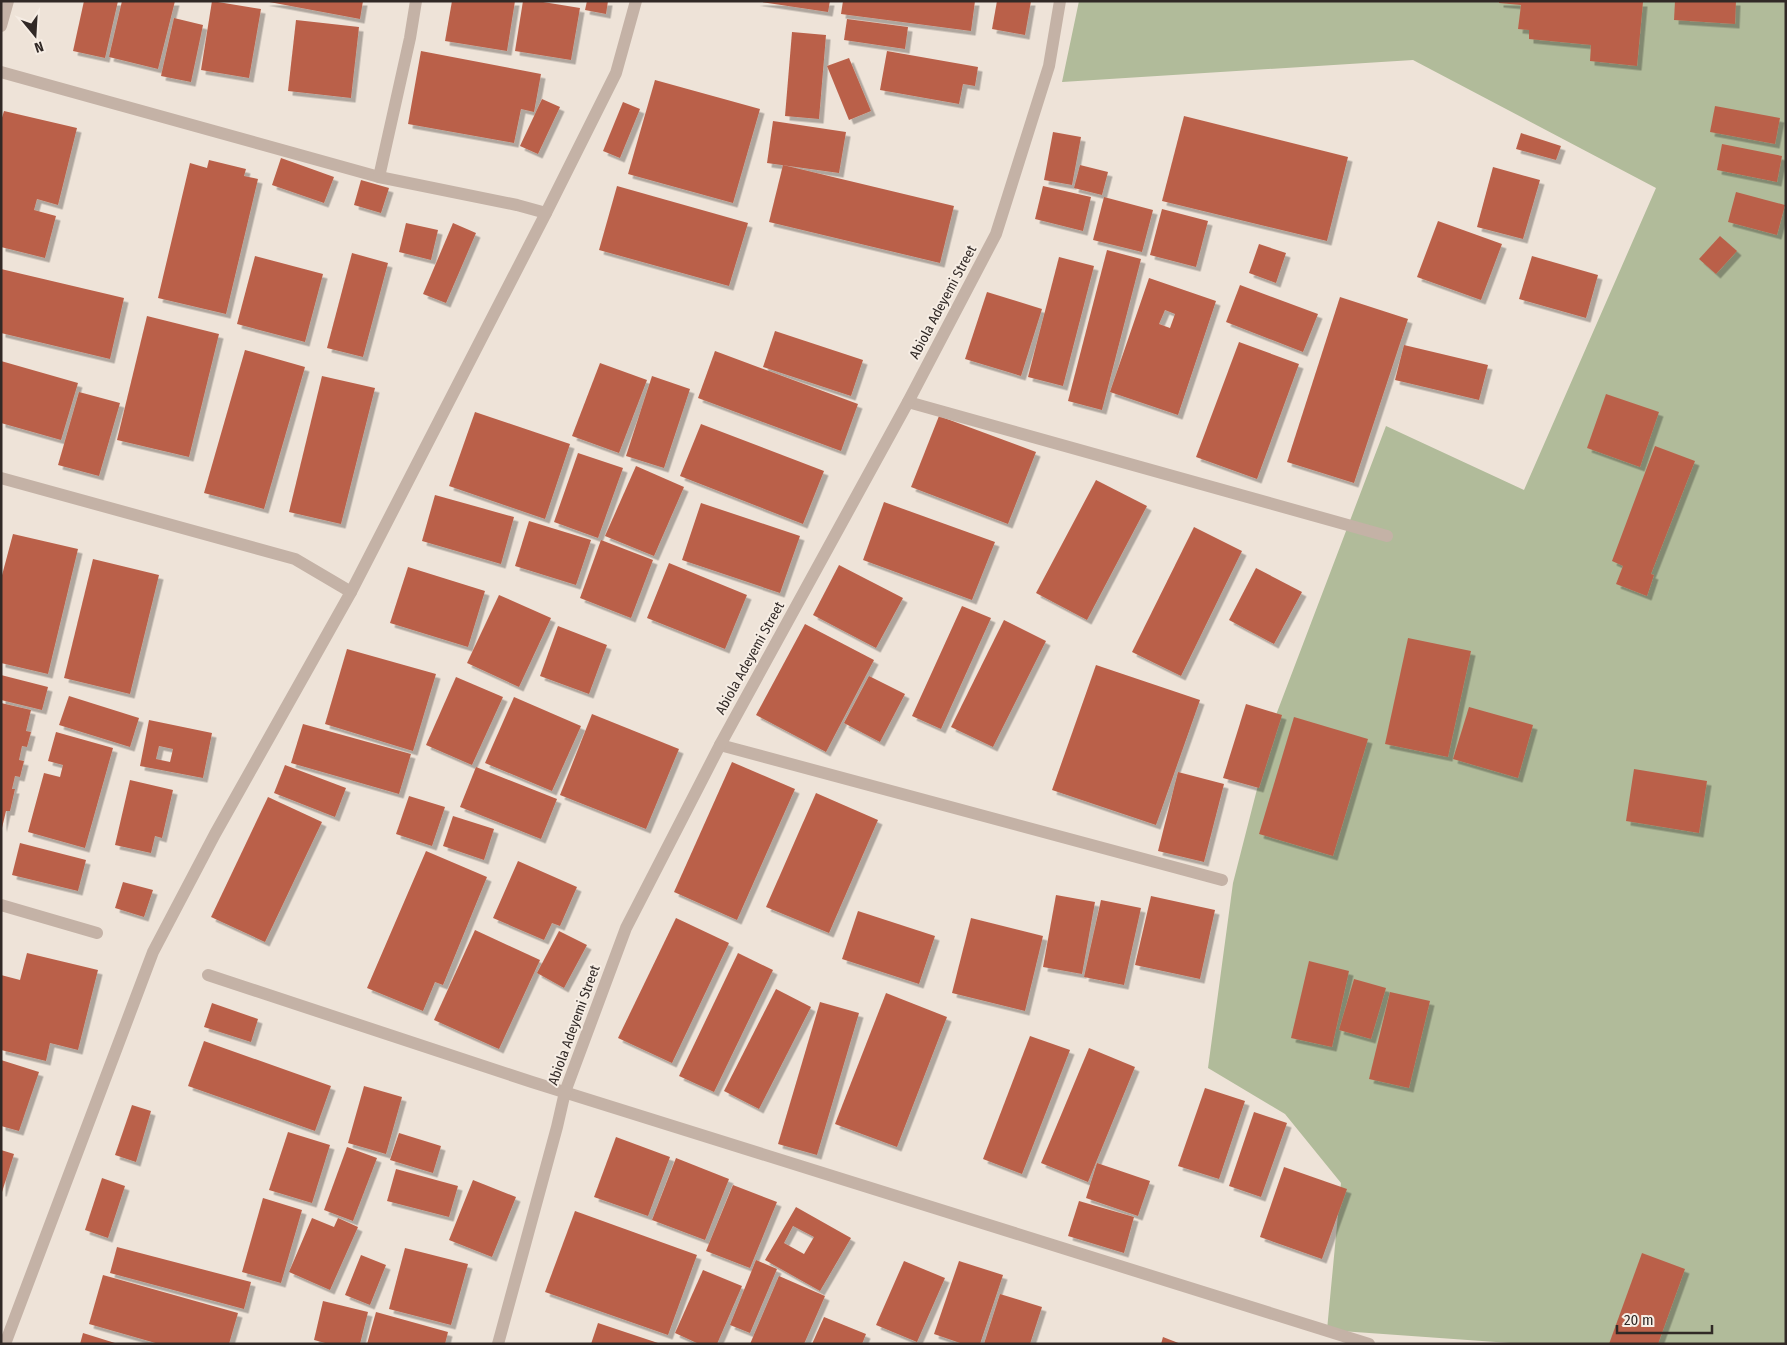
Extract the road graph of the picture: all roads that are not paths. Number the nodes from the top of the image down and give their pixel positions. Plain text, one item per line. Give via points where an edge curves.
1 (8, 1) edge
2 (416, 1) edge
3 (636, 1) edge
4 (1060, 1) edge
5 (1, 26) edge
6 (1, 72) edge
7 (379, 177) junction
8 (546, 213) junction
9 (908, 402) junction
10 (1, 478) edge
11 (1387, 536) dead end
12 (351, 592) junction
13 (720, 745) junction
14 (1222, 880) dead end
15 (1, 905) edge
16 (97, 933) dead end
17 (208, 975) dead end
18 (564, 1092) junction
19 (5, 1344) edge
20 (498, 1344) edge
21 (1369, 1344) edge

1 - 5 street
2 - 7 street
3 - 8 street via 616,73
4 - 9 street, Abiola Adeyemi Street via 1049,66 996,234
6 - 7 street
7 - 8 street
8 - 12 street
9 - 11 street
9 - 13 street, Abiola Adeyemi Street
10 - 12 street via 294,559
12 - 19 street via 215,834 153,952
13 - 14 street
13 - 18 street, Abiola Adeyemi Street via 626,928
15 - 16 street
17 - 18 street
18 - 20 street, Abiola Adeyemi Street
18 - 21 street

